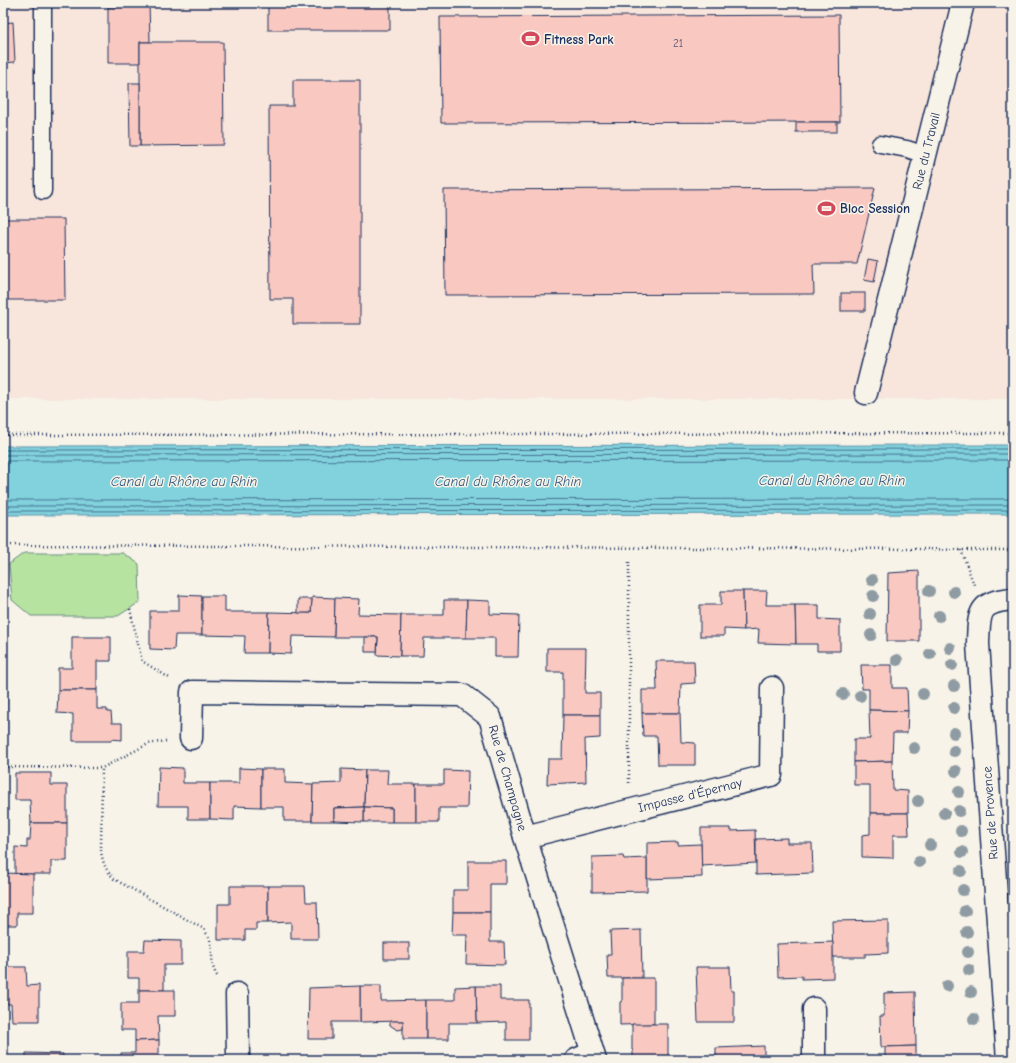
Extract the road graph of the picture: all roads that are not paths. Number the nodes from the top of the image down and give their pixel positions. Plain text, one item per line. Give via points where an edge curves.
1 (43, 3) edge
2 (963, 3) edge
3 (880, 144) dead end
4 (925, 155) junction
5 (43, 191) dead end
6 (866, 393) dead end
7 (1013, 599) edge
8 (772, 688) dead end
9 (191, 738) road end
10 (525, 836) junction
11 (238, 994) road end
12 (814, 1008) dead end
13 (1010, 1053) edge
14 (588, 1058) edge
15 (239, 1060) edge
16 (814, 1060) edge

1 - 5 lane
2 - 4 street, Rue du Travail
3 - 4 lane
4 - 6 street, Rue du Travail
7 - 13 street, Rue de Provence via 990,603 984,608 980,616 978,644 1002,982
8 - 10 street, Impasse d'Épernay via 771,774
9 - 10 street, Rue de Champagne via 192,692 462,695 490,717
10 - 14 street, Rue de Champagne
11 - 15 street
12 - 16 street

